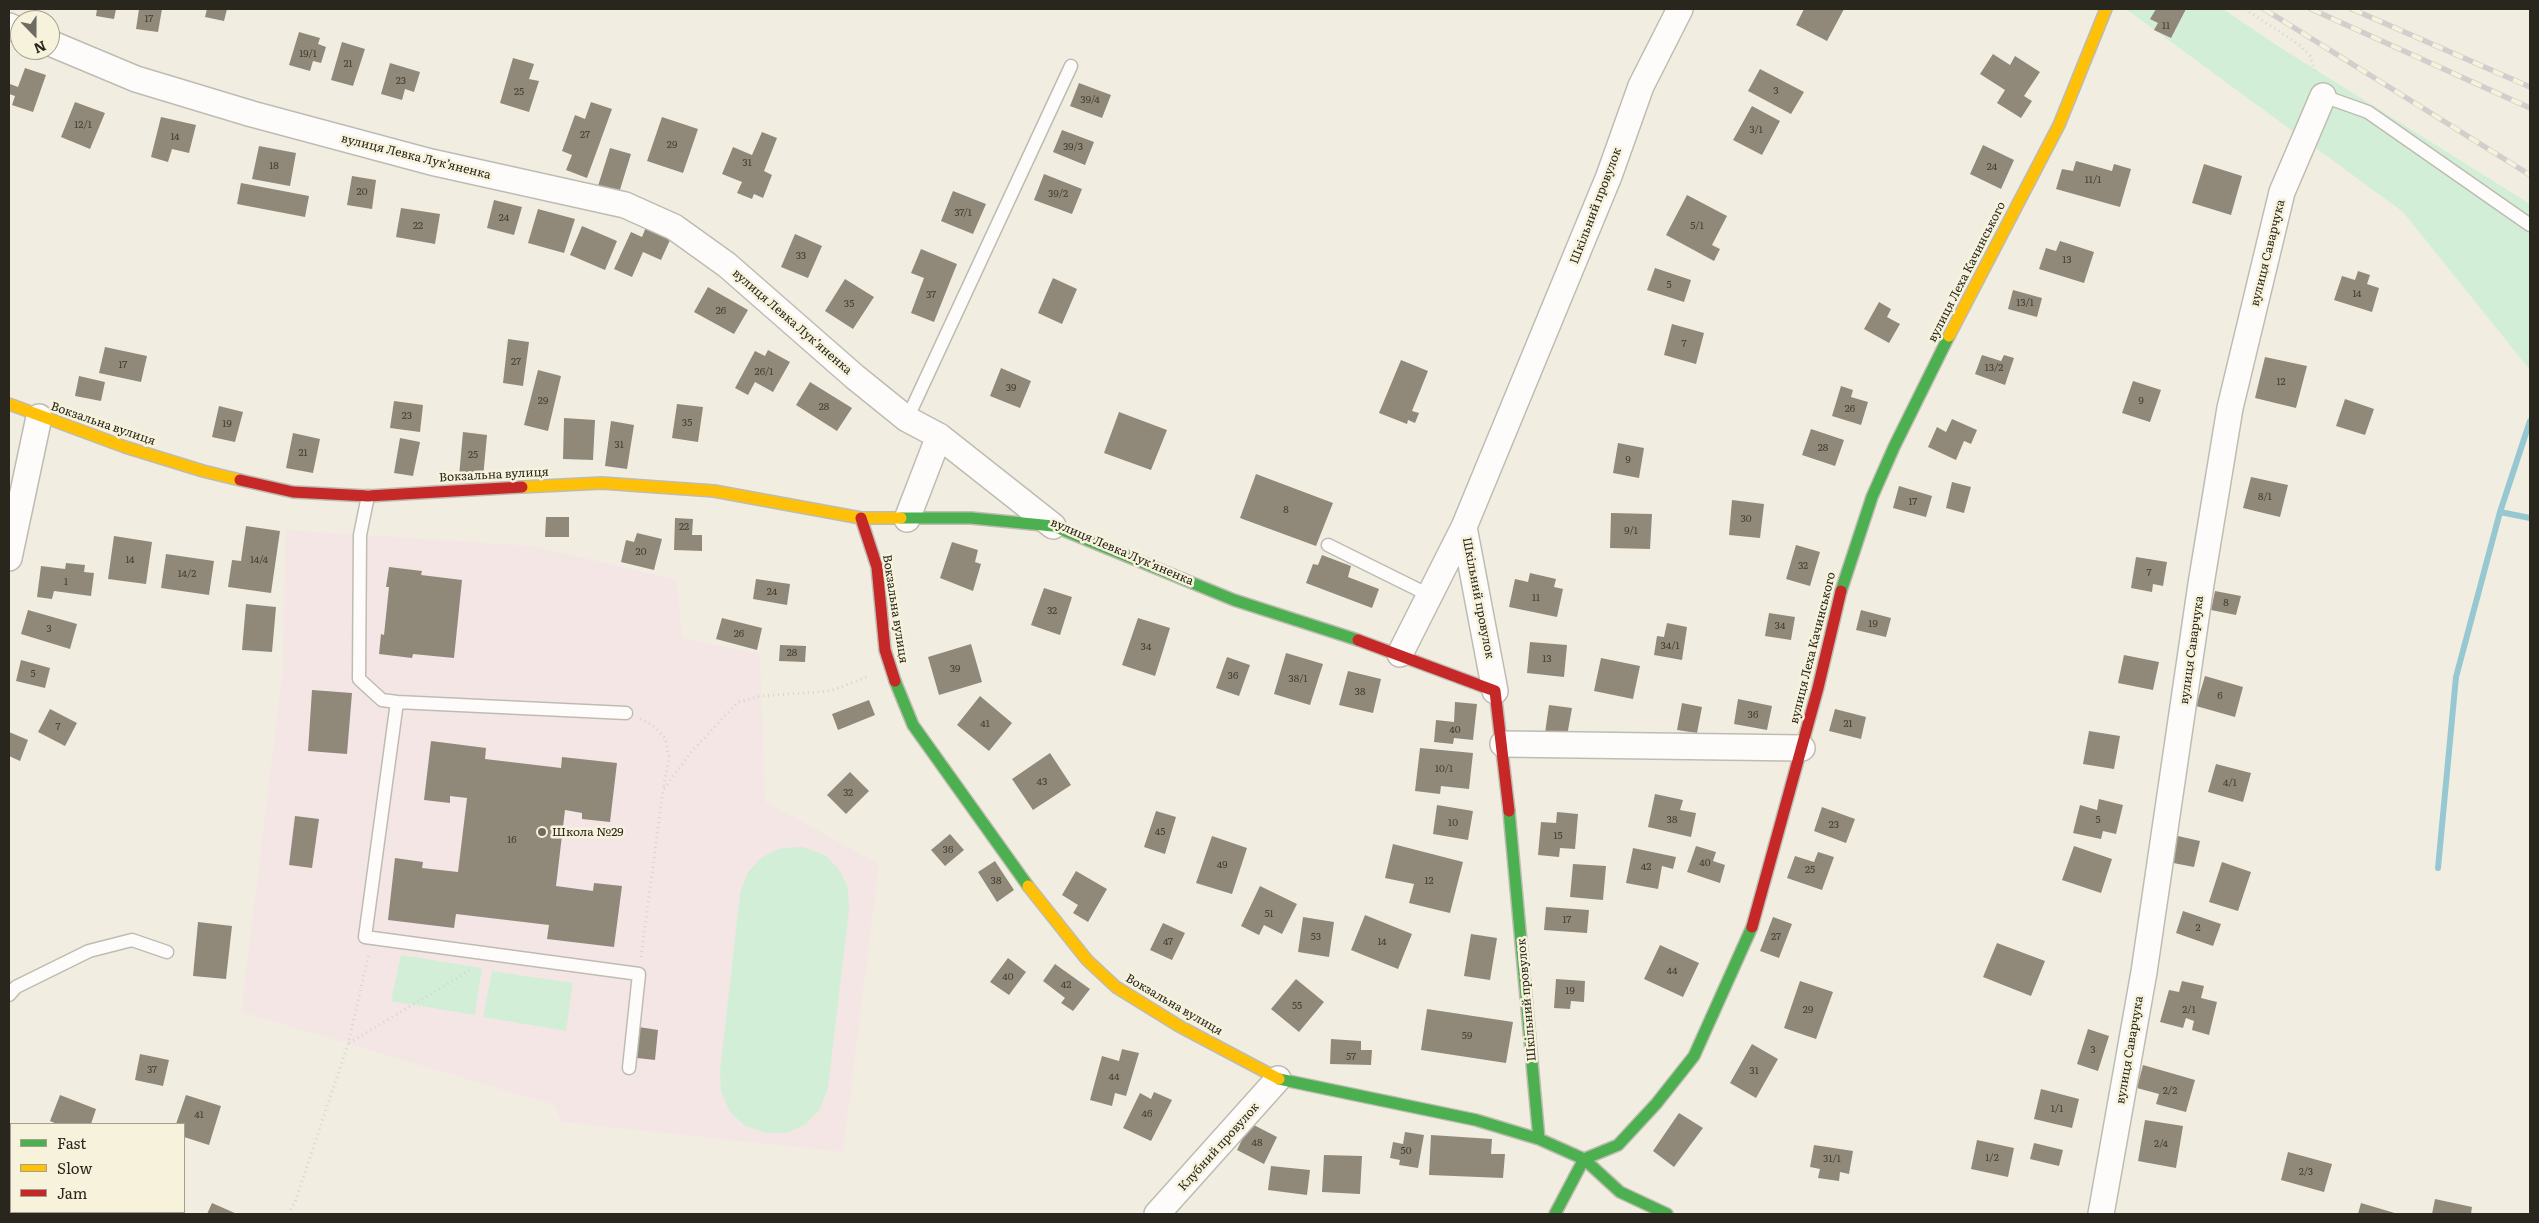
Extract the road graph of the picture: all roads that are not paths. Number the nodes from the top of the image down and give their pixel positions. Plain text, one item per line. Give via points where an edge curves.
1 (1680, 9) edge
2 (2106, 9) edge
3 (60, 47) edge
4 (1071, 66) dead end
5 (2323, 96) joint
6 (2530, 226) edge
7 (9, 404) edge
8 (39, 417) junction
9 (907, 419) junction
10 (939, 436) junction
11 (368, 496) junction
12 (861, 518) junction
13 (907, 519) junction
14 (1054, 526) junction
15 (1464, 526) junction
16 (1328, 545) dead end
17 (9, 558) edge
18 (1431, 596) junction
19 (1400, 654) junction
20 (1495, 691) junction
21 (397, 702) junction
22 (626, 713) road end
23 (1503, 744) junction
24 (1802, 748) junction
25 (167, 952) dead end
26 (9, 995) edge
27 (629, 1068) dead end
28 (1278, 1078) junction
29 (1538, 1139) junction
30 (1584, 1159) junction
31 (1157, 1214) edge
32 (1555, 1214) edge
33 (1668, 1214) edge
34 (2101, 1214) edge

1 - 15 street, Шкільний провулок via 1641,86 1609,176
2 - 24 street, вулиця Леха Качинського via 2059,125 1940,354 1872,497 1840,594
3 - 9 street, вулиця Левка Лукʼяненка via 136,79 252,114 431,162 634,209 674,227 728,265
4 - 9 lane
5 - 6 lane via 2368,112
5 - 34 street, вулиця Саварчука via 2282,192 2230,408 2144,972
7 - 8 street, Вокзальна вулиця
8 - 11 street, Вокзальна вулиця via 203,471 293,492
8 - 17 street
9 - 10 street, вулиця Левка Лукʼяненка
10 - 13 street
10 - 14 street, вулиця Левка Лукʼяненка
11 - 12 street, Вокзальна вулиця via 602,483 714,491
11 - 21 lane via 360,535 359,678 382,700
12 - 13 street
12 - 28 street, Вокзальна вулиця via 877,567 885,650 900,696 918,733 1044,908 1087,960 1116,987
13 - 14 street via 971,518
14 - 19 street, вулиця Левка Лукʼяненка via 1234,600
15 - 18 street
15 - 20 street, Шкільний провулок
16 - 18 lane
18 - 19 street
19 - 20 street, вулиця Левка Лукʼяненка
20 - 23 street, Шкільний провулок
21 - 22 lane
21 - 27 lane via 365,938 639,974
23 - 24 street
23 - 29 street, Шкільний провулок
24 - 30 street, вулиця Леха Качинського via 1749,936 1694,1056 1618,1145
25 - 26 lane via 132,940 90,951 16,987
28 - 29 street, Вокзальна вулиця via 1476,1120
28 - 31 street, Клубний провулок
29 - 30 street, Вокзальна вулиця
30 - 32 street
30 - 33 street, Вокзальна вулиця via 1620,1192

